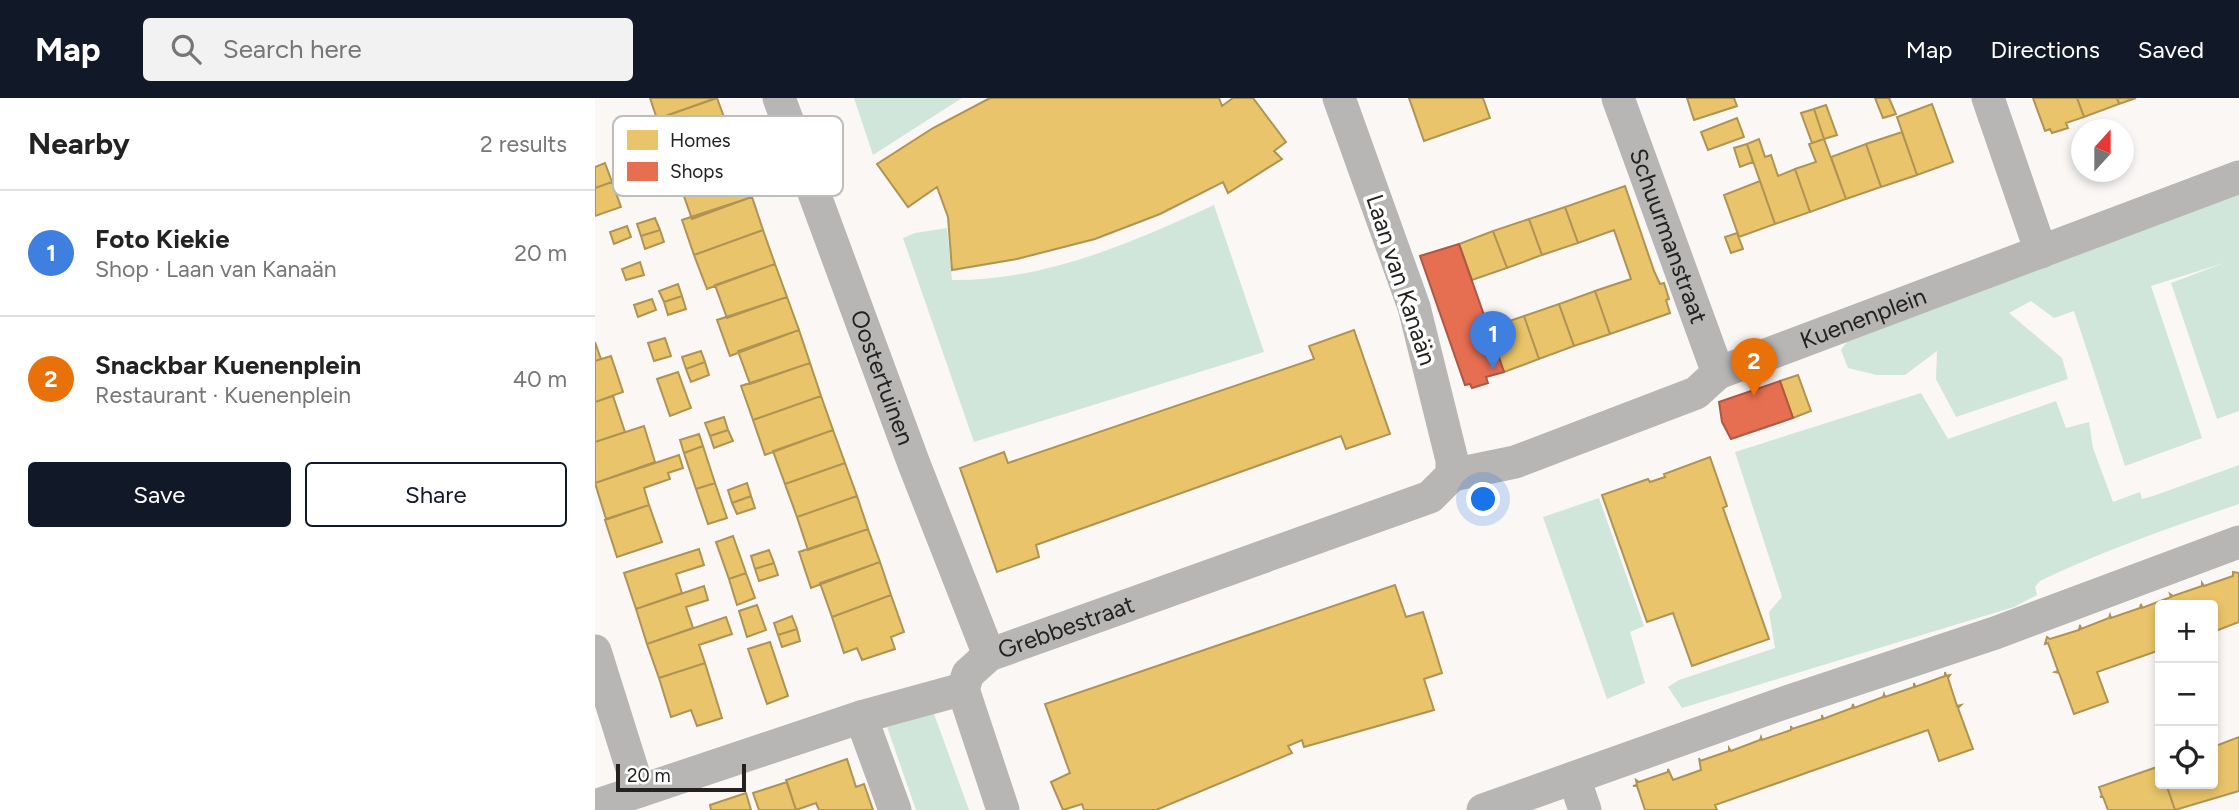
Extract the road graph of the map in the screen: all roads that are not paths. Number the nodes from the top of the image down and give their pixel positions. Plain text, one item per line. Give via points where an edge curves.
1 (779, 98) edge
2 (1339, 98) edge
3 (1618, 98) edge
4 (1988, 98) edge
5 (786, 116) edge
6 (2239, 177) edge
7 (815, 196) edge
8 (2042, 252) junction
9 (1718, 373) junction
10 (1441, 486) junction
11 (2239, 542) edge
12 (595, 652) edge
13 (989, 655) junction
14 (964, 689) junction
15 (862, 717) junction
16 (1574, 778) junction
17 (639, 791) junction
18 (595, 807) edge
19 (895, 810) edge
20 (1003, 810) edge
21 (1483, 810) edge
22 (1585, 810) edge

1 - 5 street, Oostertuinen
2 - 10 street, Laan van Kanaän via 1414,307 1452,460
3 - 9 street, Schuurmanstraat
4 - 8 street
6 - 8 street, Kuenenplein
7 - 13 street, Oostertuinen
8 - 9 street, Kuenenplein
9 - 10 street, Kuenenplein via 1696,393
10 - 13 street, Grebbestraat
11 - 16 street via 1995,633
12 - 17 street
13 - 14 street, Grebbestraat via 968,674
14 - 15 street
14 - 20 street
15 - 17 street
15 - 19 street
16 - 21 street
16 - 22 street
17 - 18 street

